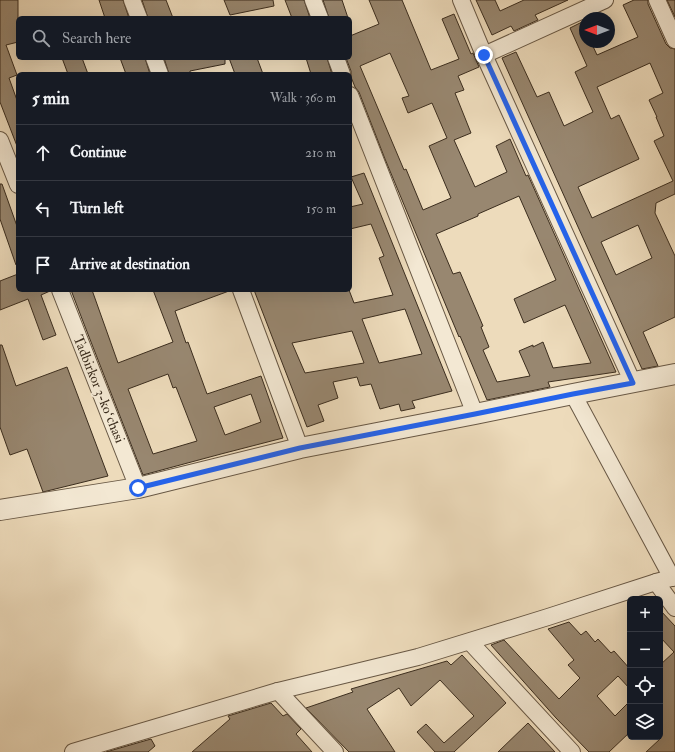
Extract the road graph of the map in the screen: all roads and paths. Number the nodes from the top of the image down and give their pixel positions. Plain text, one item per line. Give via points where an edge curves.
1 (132, 0) edge
2 (313, 0) edge
3 (461, 0) edge
4 (605, 0) edge
5 (657, 0) edge
6 (138, 16) edge
7 (319, 16) edge
8 (675, 40) edge
9 (484, 55) junction
10 (155, 60) edge
11 (337, 60) edge
12 (159, 72) edge
13 (341, 72) edge
14 (352, 100) edge
15 (0, 140) edge
16 (16, 180) edge
17 (61, 292) edge
18 (242, 292) edge
19 (675, 374) edge
20 (633, 383) junction
21 (573, 394) junction
22 (475, 414) junction
23 (300, 448) junction
24 (138, 488) junction
25 (0, 510) edge
26 (673, 578) edge
27 (656, 582) junction
28 (675, 608) edge
29 (470, 642) junction
30 (278, 691) junction
31 (97, 749) edge
32 (73, 752) edge
33 (335, 752) edge
34 (572, 752) edge

1 - 6 street
2 - 7 street
3 - 9 street
4 - 9 street
5 - 8 street
9 - 20 street
10 - 12 street
11 - 13 street
14 - 22 street
15 - 16 street
17 - 24 street, Tadbirkor 3-koʻchasi
18 - 23 street
19 - 20 street
20 - 21 street
21 - 22 street
21 - 26 street
22 - 23 street
23 - 24 street
24 - 25 street
26 - 27 street
27 - 28 street
27 - 29 street
29 - 30 street
29 - 34 street
30 - 31 street
30 - 33 street
31 - 32 street

